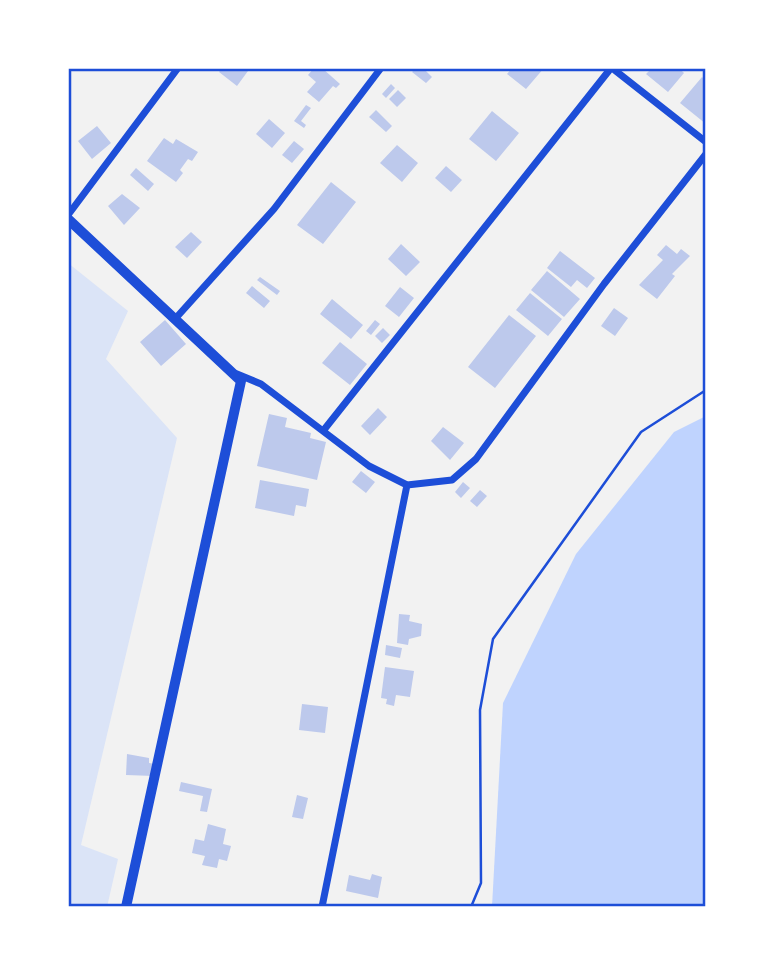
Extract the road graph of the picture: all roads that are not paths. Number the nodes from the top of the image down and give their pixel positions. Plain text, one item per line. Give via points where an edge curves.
1 (178, 68) edge
2 (381, 68) edge
3 (612, 68) edge
4 (706, 142) edge
5 (706, 153) edge
6 (68, 217) edge
7 (175, 319) junction
8 (230, 371) junction
9 (323, 431) junction
10 (407, 485) junction
11 (126, 907) edge
12 (322, 907) edge

1 - 6 street
2 - 7 street via 274,209
3 - 4 street
3 - 9 street
5 - 10 street via 476,458 452,480
6 - 7 street
7 - 8 street
8 - 9 street via 261,384
8 - 11 street via 241,381
9 - 10 street via 369,466
10 - 12 street

